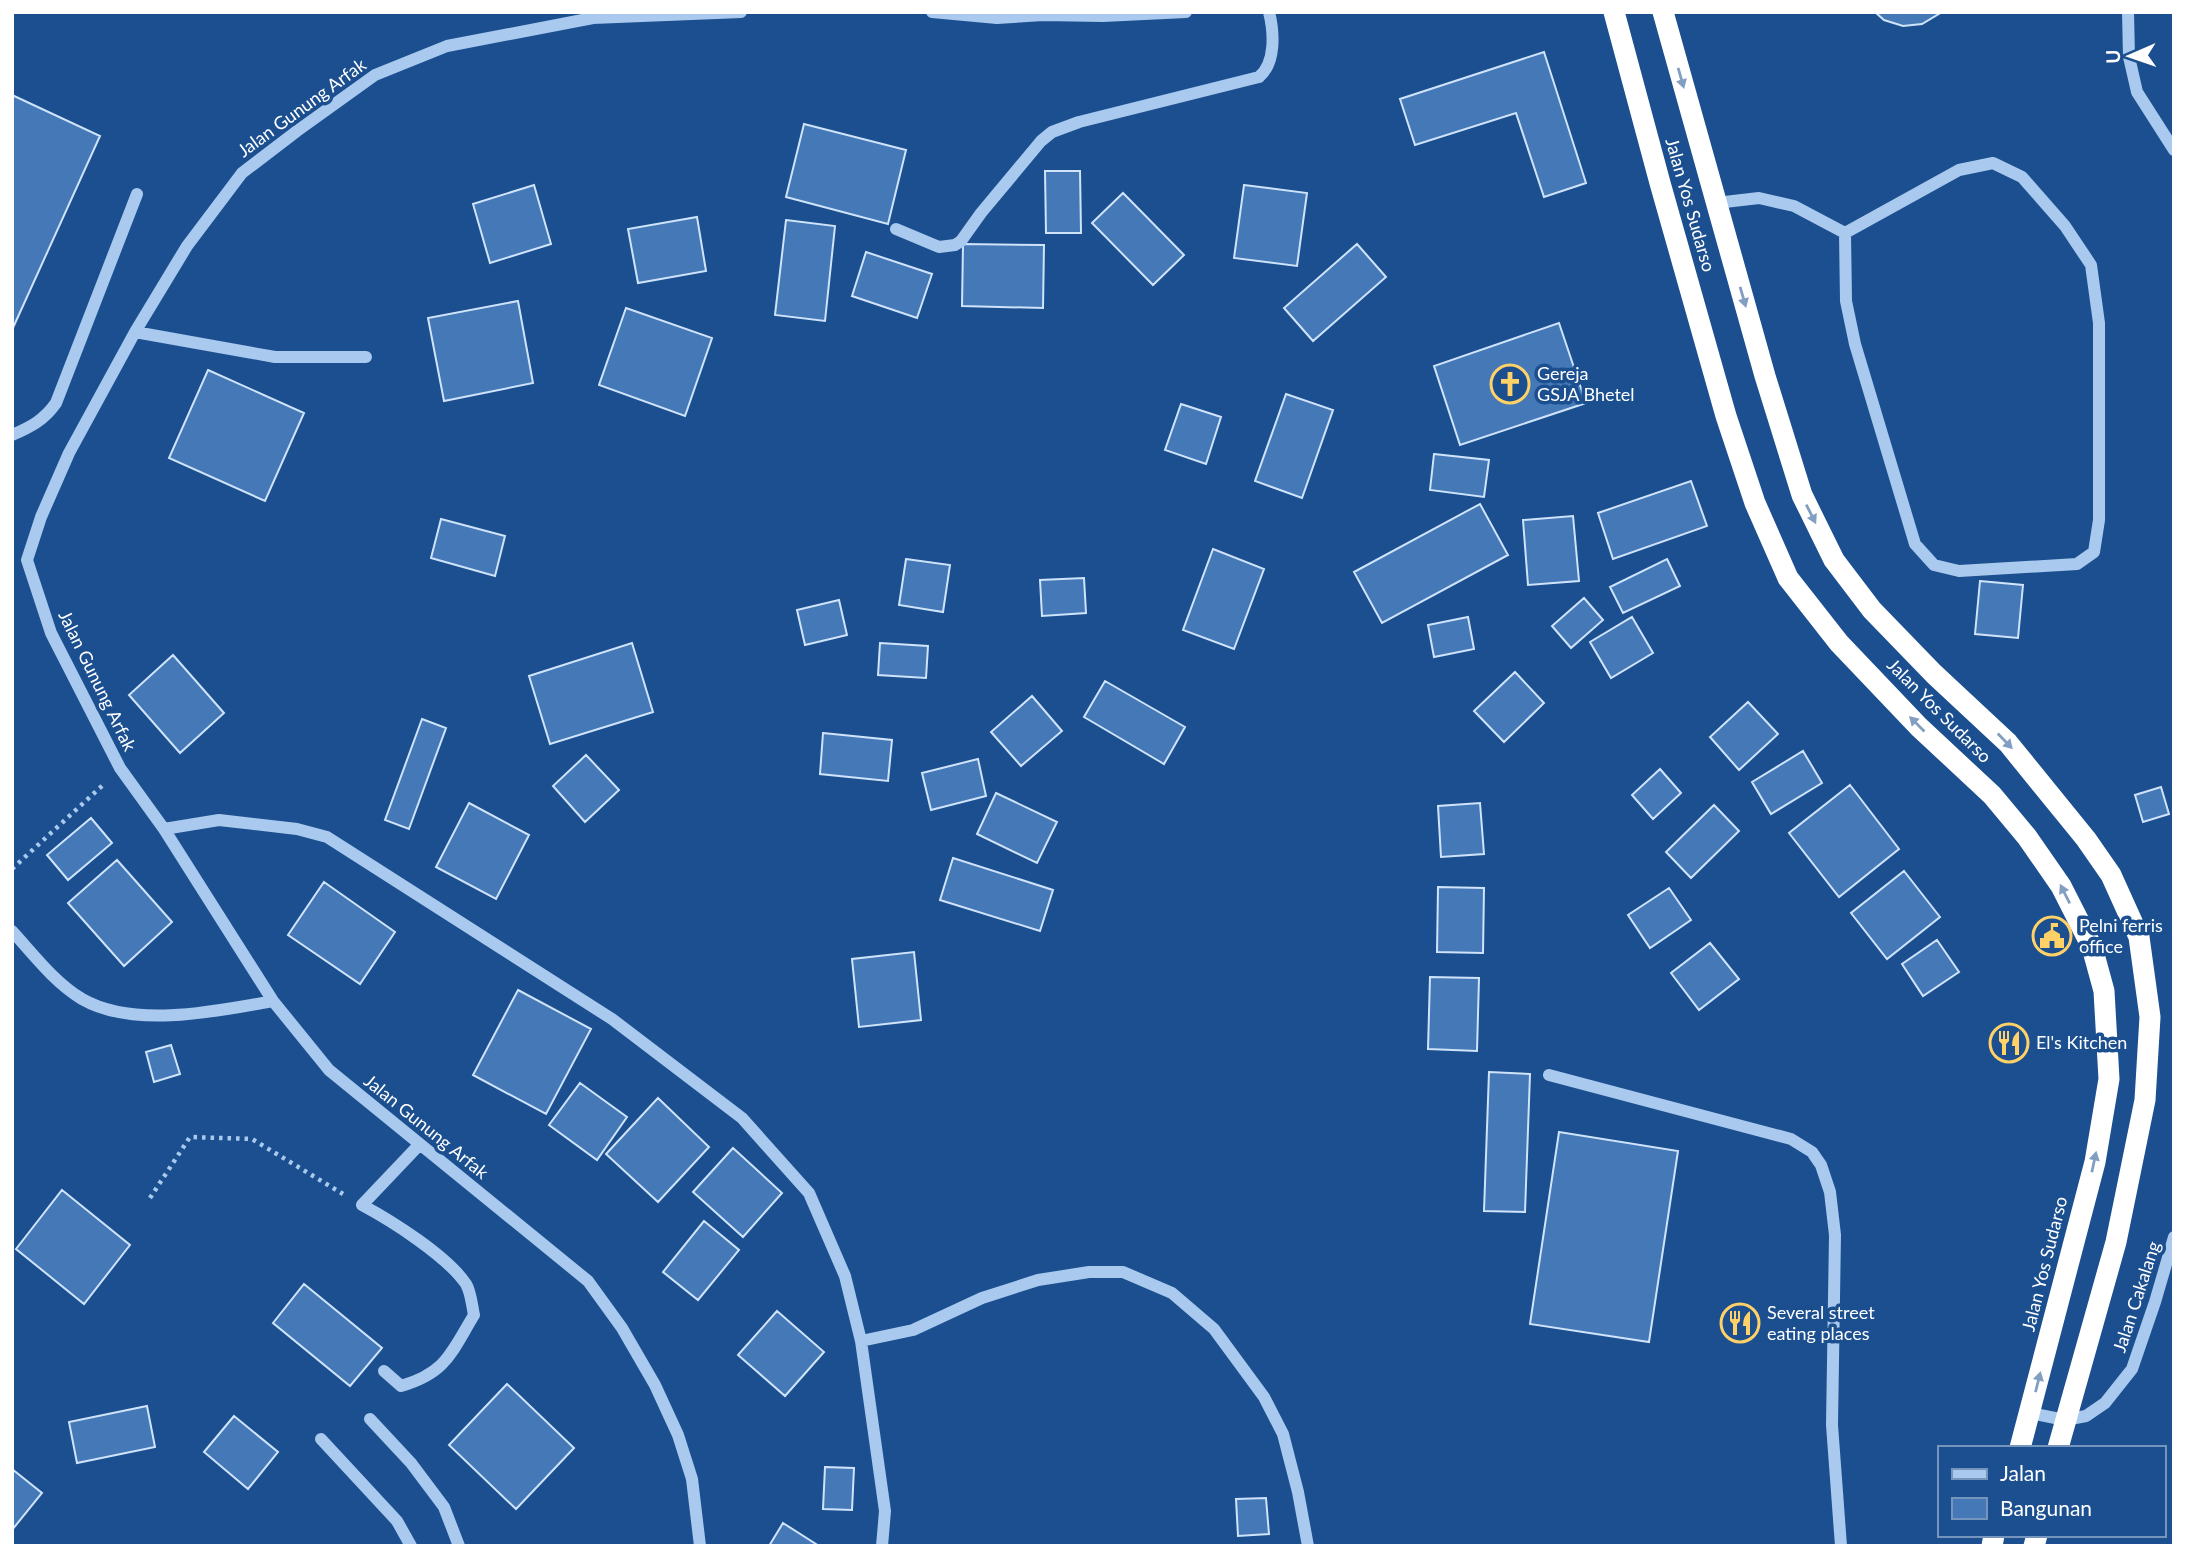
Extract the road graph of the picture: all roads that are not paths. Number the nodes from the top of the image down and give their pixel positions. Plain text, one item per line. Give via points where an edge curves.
1 (732, 12) edge
2 (741, 12) edge
3 (932, 12) edge
4 (1186, 12) edge
5 (1269, 12) edge
6 (1614, 12) edge
7 (1663, 12) edge
8 (2128, 12) edge
9 (997, 15) edge
10 (2174, 150) edge
11 (137, 194) dead end
12 (1716, 203) junction
13 (896, 229) dead end
14 (1846, 233) junction
15 (135, 332) junction
16 (366, 357) dead end
17 (12, 435) edge
18 (27, 560) junction
19 (12, 562) edge
20 (164, 830) junction
21 (12, 931) edge
22 (273, 1001) junction
23 (1549, 1075) dead end
24 (419, 1145) junction
25 (2174, 1237) edge
26 (861, 1341) junction
27 (384, 1371) dead end
28 (2030, 1413) junction
29 (370, 1419) dead end
30 (2065, 1420) junction
31 (321, 1439) dead end
32 (2021, 1446) edge
33 (2058, 1446) edge
34 (411, 1546) edge
35 (459, 1546) edge
36 (700, 1546) edge
37 (882, 1546) edge
38 (1308, 1546) edge
39 (1840, 1546) edge

1 - 2 street, Jalan Gunung Arfak
1 - 15 street, Jalan Gunung Arfak via 593,18 447,46 376,75 242,173 187,246
3 - 9 street
4 - 9 street
5 - 13 street via 1273,44 1259,77 1052,132 955,245 939,247
28 -> 6 highway, Jalan Yos Sudarso via 2095,1162 2109,1079 2104,991 2092,947 2062,886 2027,837 1992,795 1839,643 1788,578 1755,503 1726,416
7 -> 12 highway, Jalan Yos Sudarso
8 - 10 street via 2129,57 2137,92
11 - 17 street via 56,403 34,426
12 - 14 street via 1759,198 1794,206
12 -> 30 highway, Jalan Yos Sudarso via 1802,495 1834,560 1872,610 2008,744 2087,839 2111,875 2139,937 2150,1017 2145,1100 2116,1242
14 - 14 street via 1959,170 1993,163 2022,177 2064,226 2091,265 2099,323 2099,520 2094,552 2077,564 1959,571 1934,565 1915,544 1855,344 1846,301
15 - 16 street via 275,357
15 - 18 street, Jalan Gunung Arfak via 69,453
18 - 19 street
18 - 20 street, Jalan Gunung Arfak via 51,633 120,768
20 - 22 street, Jalan Gunung Arfak
20 - 26 street via 219,820 297,828 327,838 612,1019 742,1118 809,1193 845,1276
21 - 22 street via 49,973 75,993 117,1011 158,1016
22 - 24 street, Jalan Gunung Arfak via 329,1070
23 - 39 street via 1791,1139 1812,1152 1821,1165 1830,1192 1835,1235 1832,1424
24 - 27 street via 362,1205 394,1222 450,1266 467,1286 474,1315 443,1365 422,1380 401,1386
24 - 36 street, Jalan Gunung Arfak via 588,1282 622,1328 678,1435 692,1479
25 - 30 street, Jalan Cakalang via 2132,1369 2105,1404 2086,1416
26 - 37 street via 885,1511
26 - 38 street via 913,1330 982,1298 1038,1280 1123,1272 1172,1293 1214,1329 1264,1397 1283,1434
28 - 30 street
28 - 32 highway, Jalan Yos Sudarso
29 - 35 street via 444,1507
30 - 33 highway, Jalan Yos Sudarso
31 - 34 street via 397,1521

